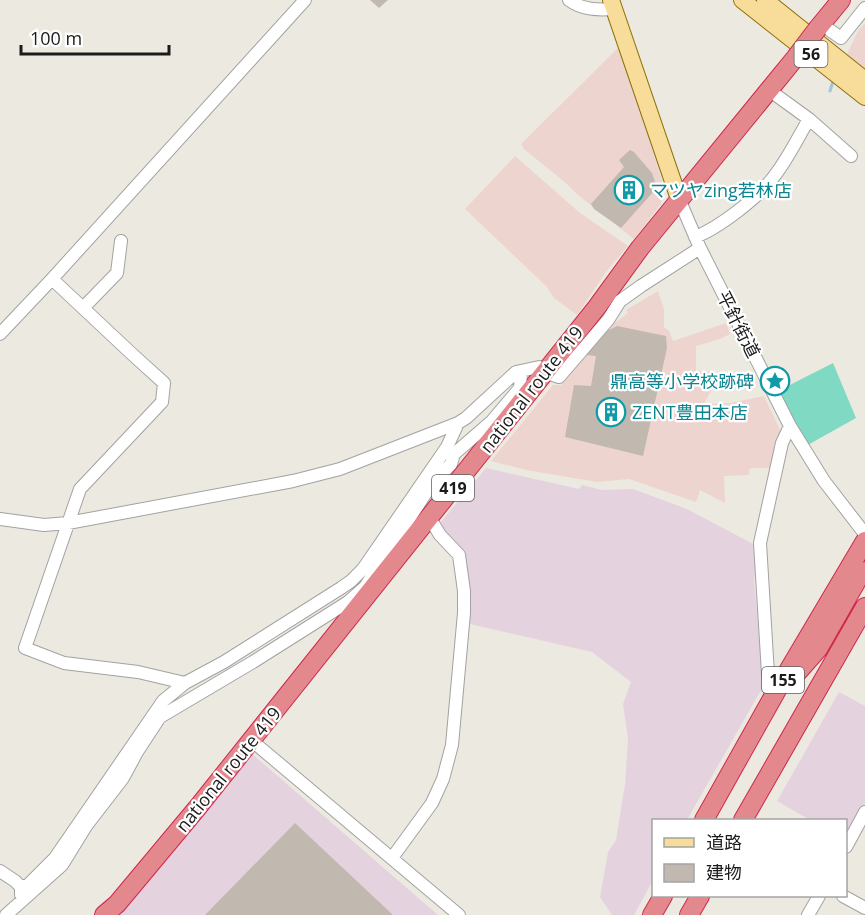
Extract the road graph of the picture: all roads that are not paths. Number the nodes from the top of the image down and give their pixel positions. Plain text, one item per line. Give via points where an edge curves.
1 (305, 0) edge
2 (569, 0) edge
3 (742, 0) edge
4 (765, 0) edge
5 (841, 0) edge
6 (612, 5) edge
7 (865, 8) edge
8 (820, 26) junction
9 (865, 80) edge
10 (768, 90) junction
11 (865, 97) edge
12 (808, 119) junction
13 (851, 156) dead end
14 (680, 199) junction
15 (121, 241) dead end
16 (698, 243) junction
17 (52, 279) junction
18 (82, 308) junction
19 (603, 313) junction
20 (0, 334) edge
21 (521, 372) junction
22 (544, 372) junction
23 (458, 423) junction
24 (790, 426) junction
25 (429, 517) junction
26 (0, 519) edge
27 (68, 523) junction
28 (865, 534) edge
29 (865, 542) edge
30 (865, 571) edge
31 (865, 607) edge
32 (185, 683) junction
33 (778, 688) junction
34 (768, 706) junction
35 (251, 740) junction
36 (865, 812) edge
37 (705, 819) edge
38 (744, 819) edge
39 (847, 845) edge
40 (392, 858) junction
41 (0, 871) edge
42 (21, 887) junction
43 (662, 897) edge
44 (818, 897) edge
45 (845, 897) edge
46 (21, 901) junction
47 (865, 908) edge
48 (6, 915) edge
49 (12, 915) edge
50 (104, 915) edge
51 (459, 915) edge
52 (652, 915) edge
53 (808, 915) edge

1 - 17 street
2 - 6 street via 594,10
3 - 11 main road, 56
4 - 9 main road, 56
5 - 8 highway, national route 419 / 419
6 - 14 main road
7 - 8 street via 841,38
8 - 10 highway, national route 419 / 419, bridge
10 - 12 street
10 - 14 highway, national route 419 / 419
12 - 13 street
12 - 16 street via 771,180
14 - 16 street, 平針街道
14 - 19 highway, national route 419 / 419 via 640,248
15 - 18 street via 117,273
16 - 19 street
16 - 24 street, 平針街道
17 - 18 street
17 - 20 street
18 - 27 street via 164,383 162,402 80,489
19 - 22 highway, national route 419 / 419
21 - 22 street via 539,367
21 - 23 street via 516,372
21 - 46 street via 520,388 492,421 454,454 451,464 432,485 365,587 348,602 160,717 62,865
22 - 25 highway, national route 419 / 419
23 - 27 street via 340,469 293,482
23 - 32 street via 447,447 351,581
24 - 28 street, 平針街道 via 824,481
24 - 33 street via 782,443 760,543 768,674
25 - 35 highway, national route 419 / 419
25 - 40 street via 459,555 463,572 465,613 452,745 432,803
26 - 27 street via 44,525
27 - 32 street via 25,648 64,663 138,672
29 - 33 highway, 155
30 - 34 highway via 818,649
31 - 38 highway, 155
32 - 42 street via 163,700 54,858 28,885
33 - 34 highway, 155
34 - 37 highway, 155
35 - 40 street
35 - 50 highway, national route 419 / 419
36 - 39 street
40 - 51 street
41 - 42 street
42 - 46 street
43 - 52 highway
44 - 53 street
45 - 47 street
46 - 48 street
46 - 49 street

